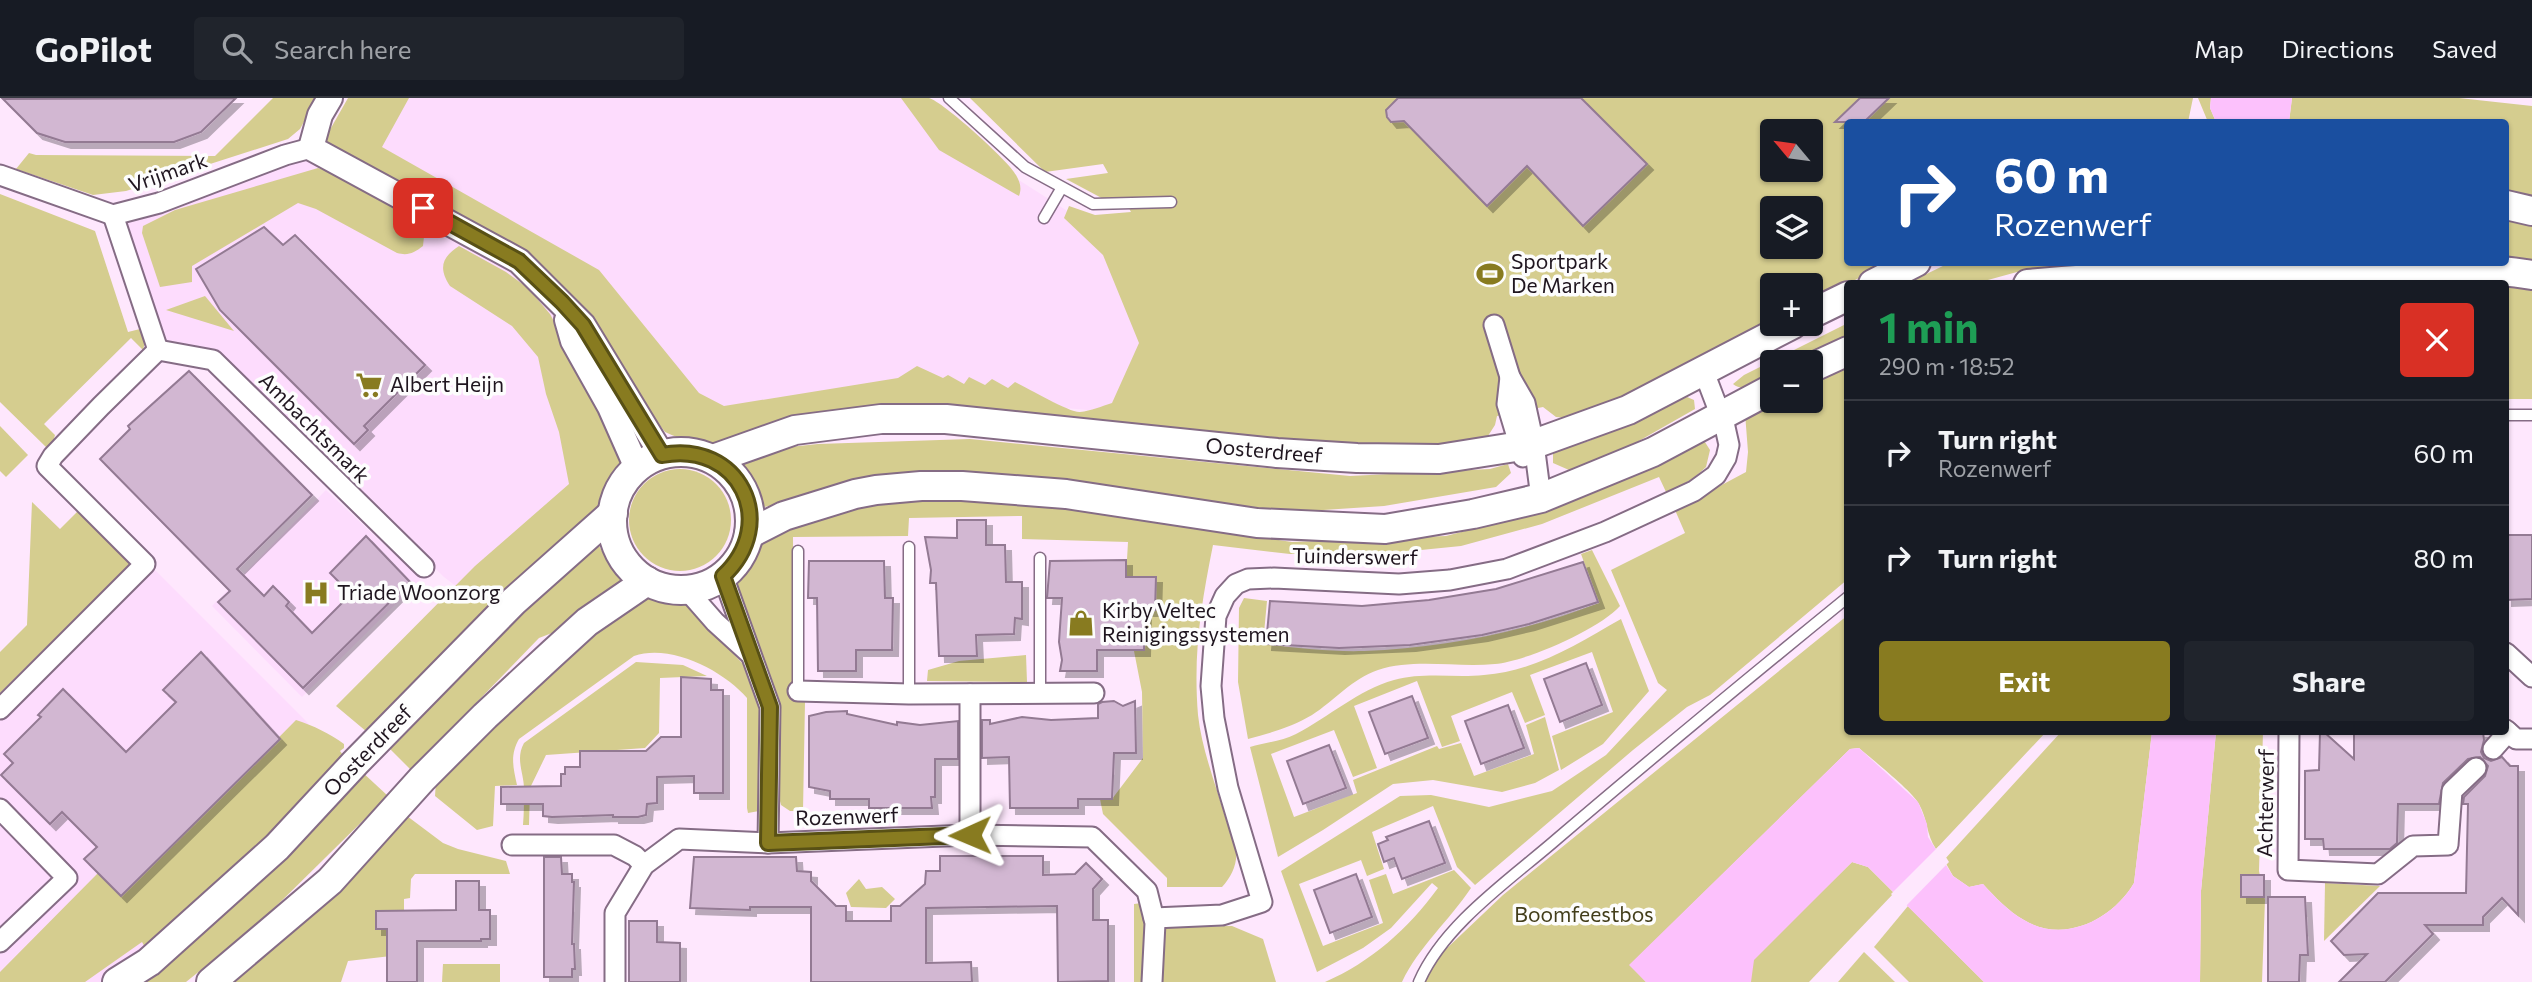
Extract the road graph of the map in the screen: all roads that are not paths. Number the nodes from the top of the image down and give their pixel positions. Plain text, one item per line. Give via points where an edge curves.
1 (330, 98) edge
2 (949, 98) edge
3 (311, 148) junction
4 (0, 175) edge
5 (1061, 189) junction
6 (1171, 202) dead end
7 (2509, 206) edge
8 (2532, 211) edge
9 (113, 215) junction
10 (1044, 218) dead end
11 (1908, 266) edge
12 (2532, 275) edge
13 (1881, 280) edge
14 (2077, 280) edge
15 (1844, 298) edge
16 (562, 302) junction
17 (1823, 308) edge
18 (1494, 325) dead end
19 (1771, 336) edge
20 (158, 350) junction
21 (1844, 353) edge
22 (1823, 362) edge
23 (1704, 372) junction
24 (1760, 395) edge
25 (2509, 415) edge
26 (2532, 415) edge
27 (1721, 416) junction
28 (1527, 446) junction
29 (662, 455) junction
30 (713, 459) junction
31 (637, 468) junction
32 (1541, 498) junction
33 (613, 513) junction
34 (749, 534) junction
35 (909, 547) dead end
36 (798, 551) dead end
37 (1040, 558) dead end
38 (424, 567) dead end
39 (723, 576) junction
40 (647, 581) junction
41 (687, 590) junction
42 (1844, 600) edge
43 (750, 653) junction
44 (2509, 656) edge
45 (2532, 677) edge
46 (798, 691) joint
47 (1040, 693) junction
48 (1094, 693) dead end
49 (909, 694) junction
50 (970, 694) junction
51 (0, 709) edge
52 (2509, 733) edge
53 (2290, 735) edge
54 (2504, 735) edge
55 (2532, 739) edge
56 (2493, 749) dead end
57 (2476, 768) dead end
58 (0, 809) edge
59 (970, 835) junction
60 (768, 843) junction
61 (512, 845) dead end
62 (644, 865) junction
63 (1154, 918) junction
64 (0, 943) edge
65 (117, 982) edge
66 (211, 982) edge
67 (615, 982) edge
68 (1152, 982) edge
69 (1419, 982) edge

1 - 3 street
2 - 5 lane via 1025,167
3 - 9 street, Vrijmark
3 - 16 street via 519,261
4 - 9 street, Vrijmark
5 - 6 lane via 1093,204
5 - 10 lane
7 - 8 main road
9 - 20 street
11 - 13 main road
12 - 14 main road via 2448,269
15 - 17 main road
16 - 29 street via 583,325
16 - 31 street via 573,341
18 - 28 street via 1510,377 1525,403
19 - 23 main road, Oosterdreef
20 - 38 street, Ambachtsmark via 213,360
20 - 51 street via 47,466 145,565
21 - 22 main road
23 - 27 street, Tuinderswerf
23 - 28 main road, Oosterdreef via 1628,410
24 - 27 main road
25 - 26 lane
27 - 32 main road via 1653,452
27 - 63 street, Tuinderswerf via 1729,445 1716,475 1695,491 1544,557 1450,580 1399,584 1274,578 1236,584 1224,596 1216,616 1211,686 1228,788 1262,902 1222,915
28 - 30 main road, Oosterdreef via 1439,459 1357,458 1004,423 881,419 795,430
28 - 32 street
29 - 30 main road via 688,452
29 - 31 main road
30 - 34 main road via 744,491 750,512
31 - 33 main road via 618,493
32 - 34 main road via 1385,529 1257,523 1066,494 921,486 855,494 784,516
33 - 40 main road via 620,552 626,564
33 - 65 main road, Oosterdreef via 514,601 277,848 149,962
34 - 39 main road via 740,558
35 - 49 lane
36 - 46 lane
37 - 47 lane
39 - 41 main road
39 - 43 street, Rozenwerf
40 - 41 main road via 666,589
40 - 66 main road via 587,622 422,779 330,881
41 - 43 street, Rozenwerf
42 - 69 lane via 1483,904 1443,941
43 - 60 street, Rozenwerf via 770,707
44 - 45 street
46 - 49 street
47 - 48 street
47 - 50 street
49 - 50 street
50 - 59 street
52 - 55 street via 2516,739
53 - 57 street, Achterwerf via 2288,870 2378,874 2413,846 2448,845 2452,792
54 - 56 street
58 - 64 street via 68,878
59 - 60 street, Rozenwerf
59 - 63 street, Rozenwerf via 1092,837 1147,891
60 - 62 street, Rozenwerf via 679,839
61 - 62 street via 614,845
62 - 67 street, Rozenwerf via 615,913
63 - 68 street, Rozenwerf

